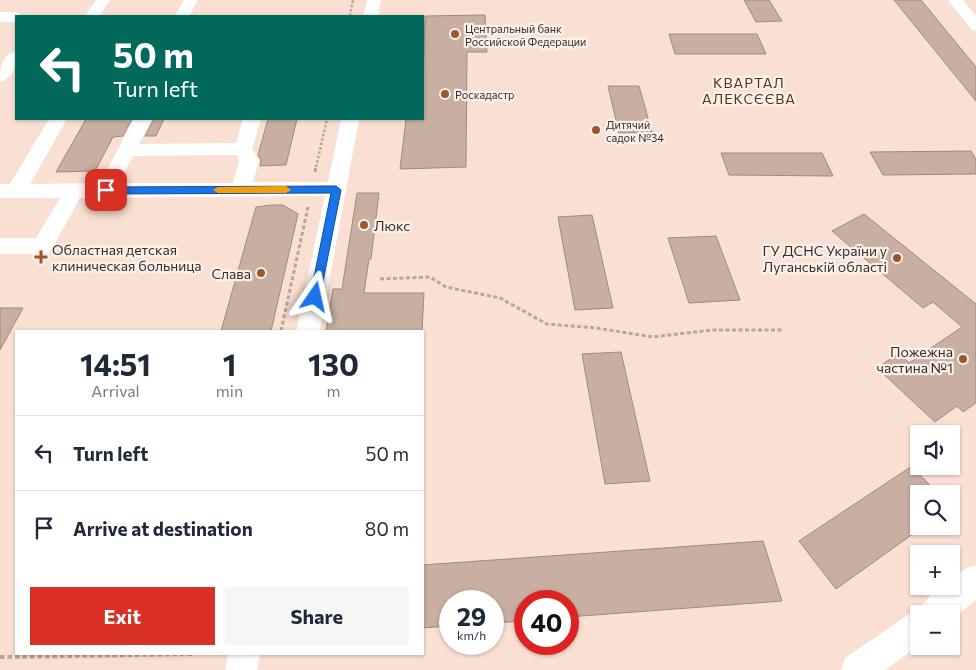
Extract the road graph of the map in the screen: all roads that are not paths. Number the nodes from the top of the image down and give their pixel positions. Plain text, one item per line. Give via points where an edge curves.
1 (103, 0) edge
2 (191, 0) edge
3 (374, 0) edge
4 (955, 0) edge
5 (93, 15) edge
6 (183, 15) edge
7 (371, 15) edge
8 (0, 17) edge
9 (15, 17) edge
10 (976, 26) edge
11 (15, 57) edge
12 (0, 77) edge
13 (57, 120) edge
14 (141, 120) edge
15 (252, 120) edge
16 (350, 120) edge
17 (243, 149) junction
18 (126, 150) junction
19 (106, 190) junction
20 (241, 190) junction
21 (336, 190) junction
22 (8, 191) edge
23 (74, 191) junction
24 (0, 246) edge
25 (308, 330) edge
26 (976, 580) edge
27 (945, 605) edge
28 (910, 632) edge
29 (244, 655) edge
30 (241, 670) edge
31 (858, 670) edge

1 - 5 street
2 - 6 street
3 - 7 street
4 - 10 street
8 - 9 street
11 - 12 street
13 - 22 street
14 - 18 street
15 - 17 street
16 - 21 street
17 - 18 street
17 - 20 street via 249,161
18 - 19 street
19 - 20 street
19 - 23 street
20 - 21 street
21 - 25 street
22 - 23 street
23 - 24 street via 42,246
26 - 27 street
28 - 31 street
29 - 30 street

